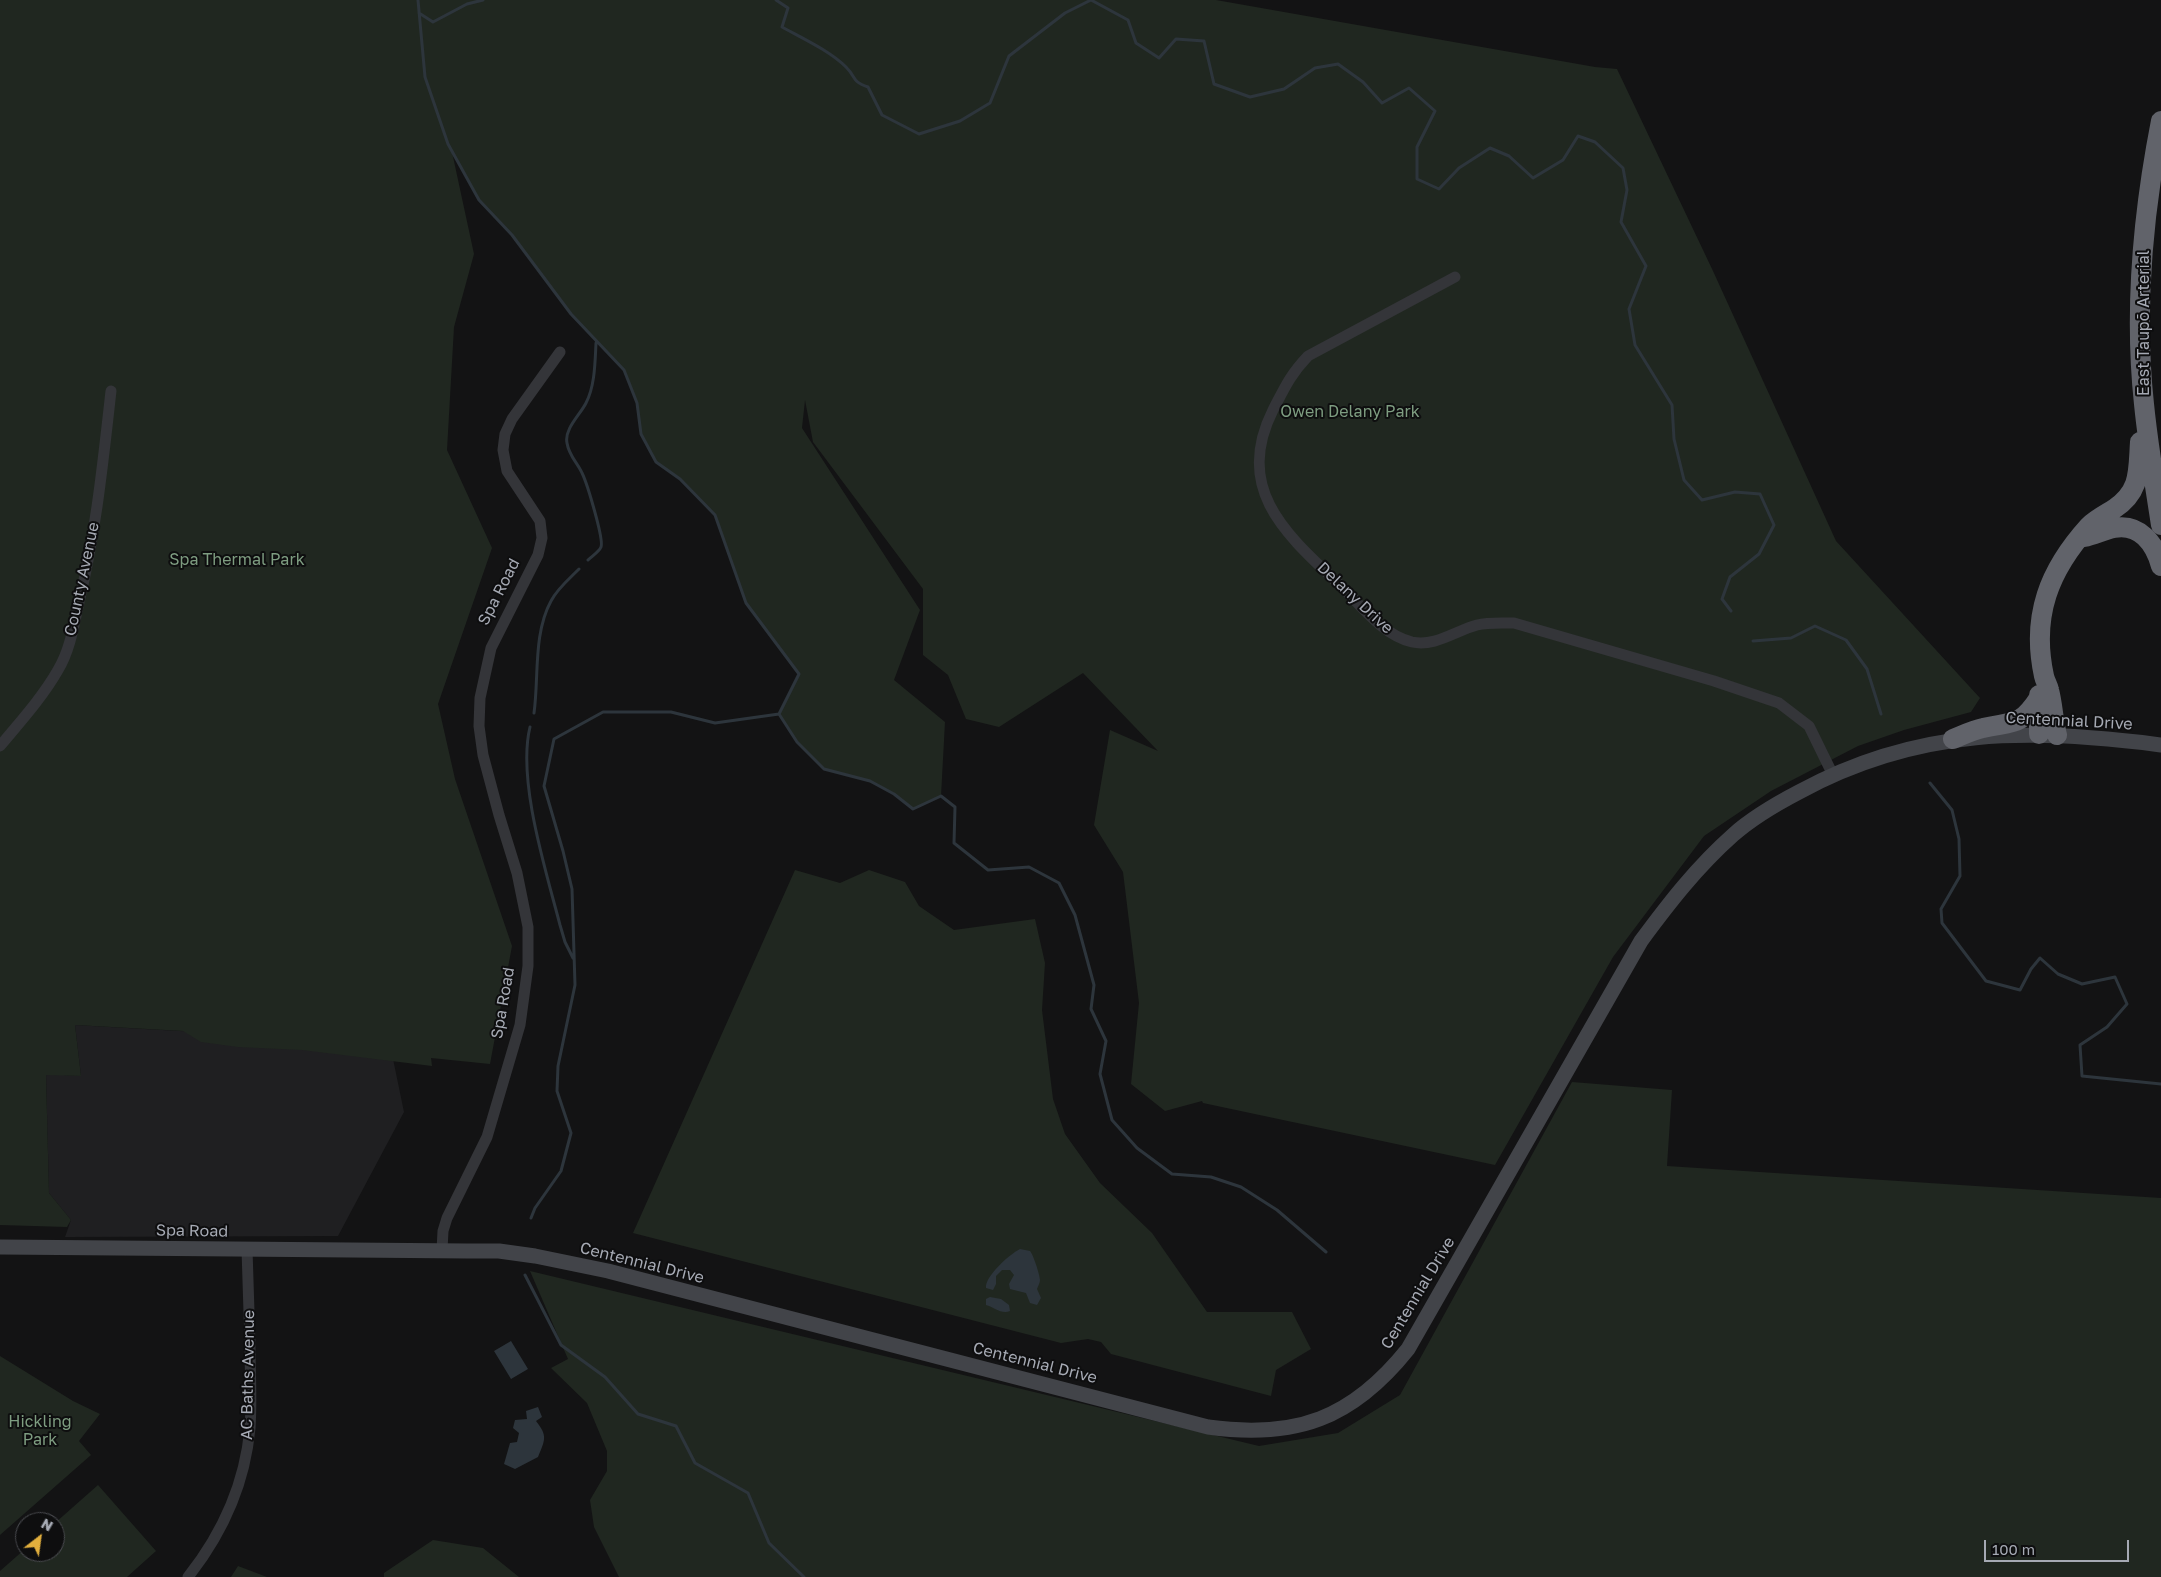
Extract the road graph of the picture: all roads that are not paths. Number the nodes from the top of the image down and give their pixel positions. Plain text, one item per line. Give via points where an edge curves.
1 (2161, 121) edge
2 (2161, 159) edge
3 (1454, 277) dead end
4 (560, 352) dead end
5 (111, 391) dead end
6 (2144, 403) junction
7 (2161, 453) edge
8 (2161, 525) edge
9 (2080, 538) junction
10 (2161, 566) edge
11 (2044, 676) junction
12 (2039, 698) junction
13 (2048, 735) junction
14 (1953, 739) junction
15 (2161, 745) edge
16 (0, 746) edge
17 (1833, 775) junction
18 (0, 1247) edge
19 (247, 1249) junction
20 (442, 1250) junction
21 (188, 1577) edge

1 - 6 highway, East Taupō Arterial via 2151,178 2144,251 2141,322
2 - 7 highway, East Taupō Arterial via 2150,302 2154,406
3 - 17 street, Delany Drive via 1308,356 1292,373 1268,420 1258,454 1261,479 1272,512 1291,538 1375,620 1397,637 1414,642 1435,642 1482,624 1514,623 1714,681 1778,703 1800,718 1808,726
4 - 20 street, Spa Road via 512,419 505,434 503,450 507,471 540,521 542,538 538,555 491,648 480,698 483,755 528,927 528,966 520,1025 487,1137 447,1218
5 - 16 street, County Avenue via 99,499 70,640 58,669
6 - 8 highway, East Taupō Arterial
6 - 9 highway via 2134,490 2124,502 2090,525
9 - 10 highway via 2115,527 2132,528 2146,536
9 - 11 highway via 2056,569 2045,598 2040,628
11 - 12 highway
11 - 13 highway via 2049,690
12 - 13 highway
12 - 14 highway via 2018,722 1981,728
13 - 14 main road, Centennial Drive via 2005,734
13 - 15 main road, Centennial Drive
14 - 17 main road, Centennial Drive via 1886,755
17 - 20 main road, Centennial Drive via 1783,801 1734,834 1680,889 1625,966 1408,1349 1367,1393 1333,1414 1310,1423 1264,1431 1208,1426 608,1271 535,1256
18 - 19 main road, Spa Road
19 - 20 main road, Spa Road
19 - 21 street, AC Baths Avenue via 251,1395 248,1446 226,1517

